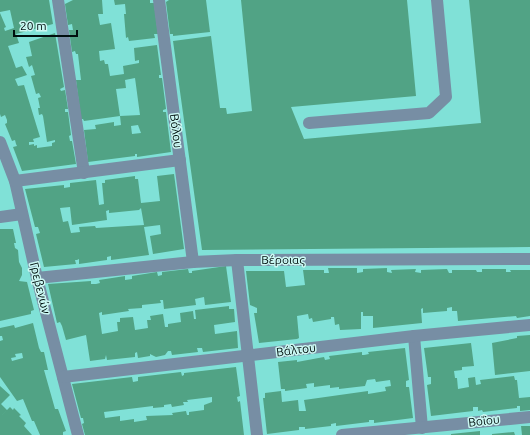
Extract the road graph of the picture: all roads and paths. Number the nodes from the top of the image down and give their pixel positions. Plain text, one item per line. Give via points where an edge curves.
1 (58, 0) edge
2 (159, 0) edge
3 (437, 0) edge
4 (309, 123) dead end
5 (0, 142) edge
6 (180, 160) junction
7 (84, 173) junction
8 (15, 181) junction
9 (22, 214) junction
10 (0, 217) edge
11 (530, 259) edge
12 (237, 260) junction
13 (193, 262) junction
14 (37, 278) junction
15 (530, 325) edge
16 (414, 336) junction
17 (248, 356) junction
18 (62, 377) junction
19 (530, 417) edge
20 (422, 428) junction
21 (78, 435) edge
22 (257, 435) edge
23 (342, 435) edge

1 - 7 street
2 - 6 street, Βόλου
3 - 4 street via 446,97 429,113
5 - 8 street, Γρεβενών
6 - 7 street
6 - 13 street, Βόλου
7 - 8 street
8 - 9 street, Γρεβενών
9 - 10 street
9 - 14 street, Γρεβενών
11 - 12 street, Βέροιας
12 - 13 street, Βέροιας
12 - 17 street
13 - 14 street, Βέροιας
14 - 18 street, Γρεβενών
15 - 16 street, Βάλτου
16 - 17 street, Βάλτου
16 - 20 street
17 - 18 street, Βάλτου
17 - 22 street
18 - 21 street, Γρεβενών
19 - 20 street, Βοΐου
20 - 23 street, Βοΐου

